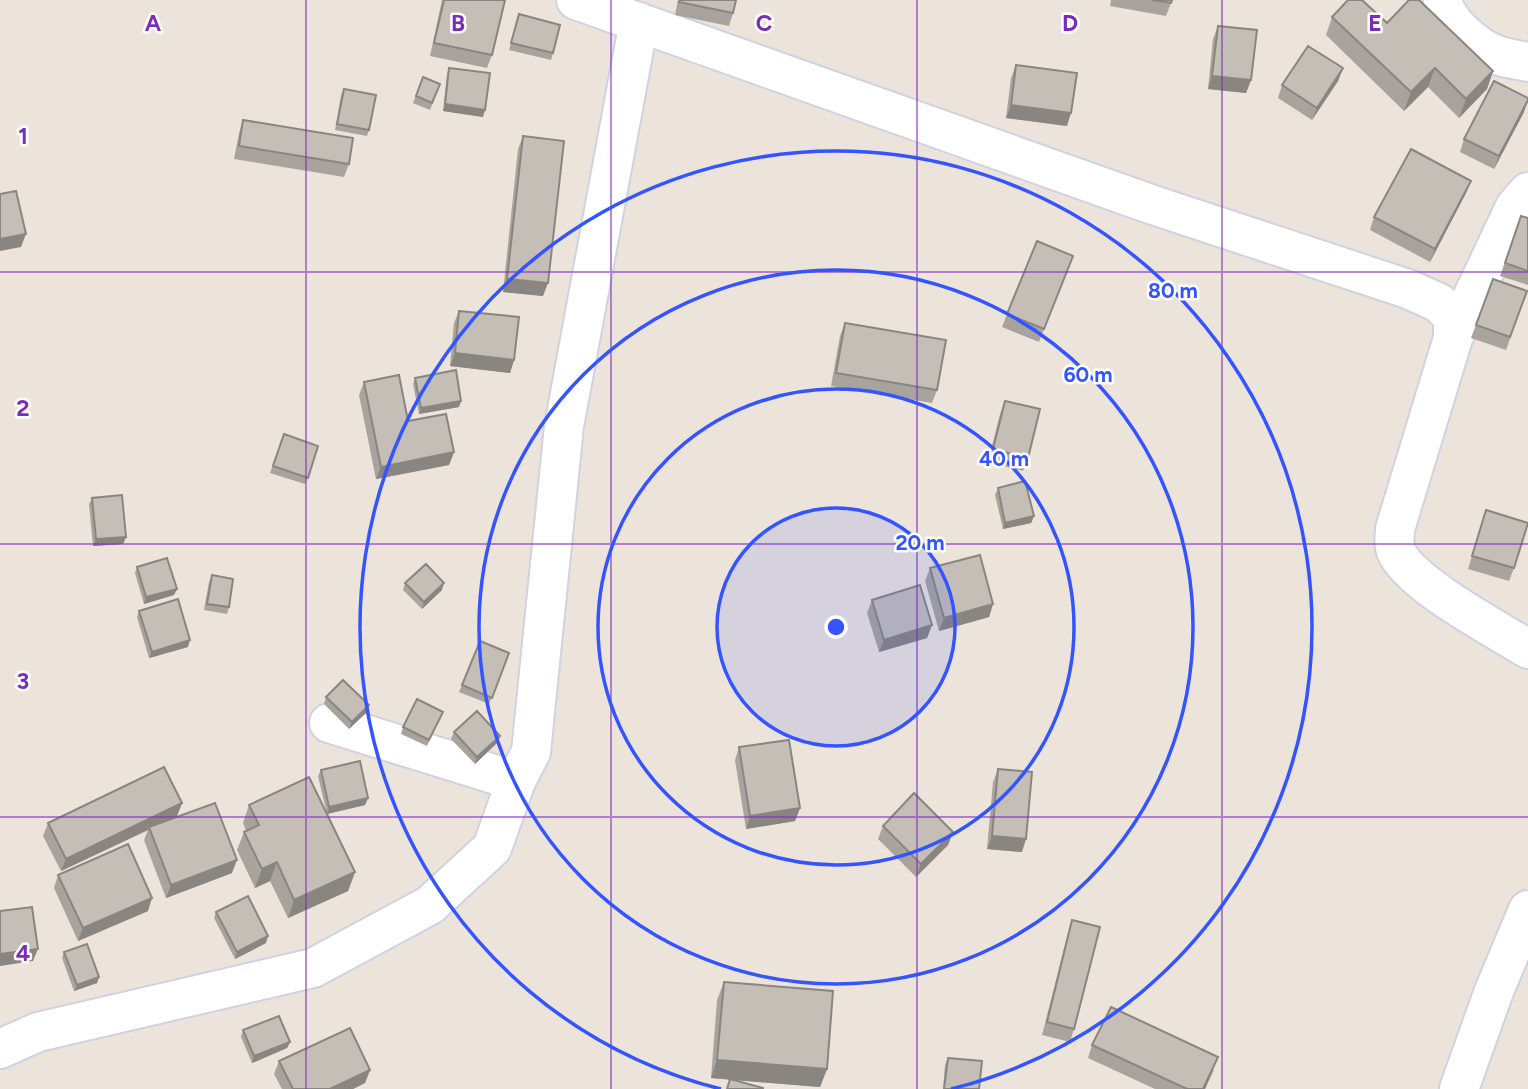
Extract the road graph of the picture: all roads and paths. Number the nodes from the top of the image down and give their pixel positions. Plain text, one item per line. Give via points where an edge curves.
1 (576, 0) edge
2 (1443, 0) edge
3 (639, 22) junction
4 (1528, 62) edge
5 (1528, 192) edge
6 (1452, 338) junction
7 (1528, 649) edge
8 (329, 723) dead end
9 (516, 781) junction
10 (1528, 909) edge
11 (0, 1049) edge
12 (1459, 1089) edge

1 - 3 street
2 - 4 street via 1444,10 1468,37 1499,56
3 - 6 street via 1153,205 1408,289 1439,303 1452,317
3 - 9 street via 564,426 531,752
5 - 6 street via 1515,207
6 - 7 street via 1395,529 1395,549 1409,569 1440,593
8 - 9 street
9 - 11 street via 492,848 440,896 313,968 37,1032
10 - 12 street

